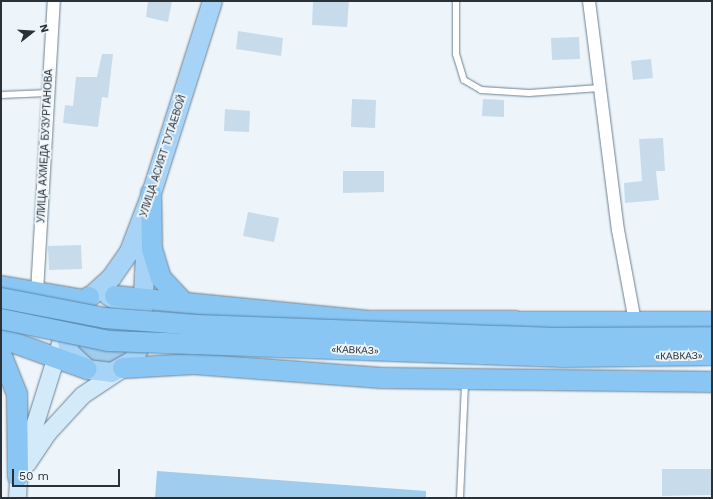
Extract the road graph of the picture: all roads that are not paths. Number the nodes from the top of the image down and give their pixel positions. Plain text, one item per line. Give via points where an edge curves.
1 (54, 1) edge
2 (212, 1) edge
3 (456, 1) edge
4 (588, 1) edge
5 (600, 88) junction
6 (48, 92) junction
7 (1, 95) edge
8 (151, 193) junction
9 (1, 286) edge
10 (37, 292) junction
11 (115, 296) junction
12 (1, 298) edge
13 (86, 298) junction
14 (142, 298) junction
15 (184, 303) junction
16 (1, 320) edge
17 (635, 322) junction
18 (712, 322) edge
19 (142, 324) junction
20 (65, 327) junction
21 (712, 337) edge
22 (1, 338) edge
23 (1, 354) edge
24 (712, 355) edge
25 (54, 359) junction
26 (123, 368) junction
27 (87, 369) junction
28 (465, 380) junction
29 (712, 382) edge
30 (18, 477) junction
31 (16, 498) edge
32 (460, 498) edge

1 - 6 street, УЛИЦА АХМЕДА БУЗУРТАНОВА
2 - 8 main road, УЛИЦА АСИЯТ ТУТАЕВОЙ
3 - 5 lane via 456,54 464,80 482,90 529,93
4 - 5 street
5 - 17 street via 618,230
6 - 7 lane
6 - 10 street, УЛИЦА АХМЕДА БУЗУРТАНОВА
8 - 13 main road, УЛИЦА АСИЯТ ТУТАЕВОЙ via 129,251 111,277
8 - 14 main road
8 - 15 highway via 152,249 161,278
9 - 10 highway
10 - 13 highway
11 - 13 main road
11 - 14 highway
11 - 19 main road via 136,312
12 - 21 highway, «КАВКАЗ», bridge via 105,318 197,325 548,338
13 - 20 main road via 75,307
14 - 15 highway
14 - 19 main road
15 - 17 highway via 371,321
16 - 24 highway, «КАВКАЗ», bridge via 108,341 561,357
17 - 18 highway
19 - 26 main road via 140,349
20 - 25 main road
20 - 27 main road via 69,352
22 - 25 highway
23 - 30 highway via 16,394
25 - 27 highway
25 - 30 main road
26 - 27 main road via 99,372
26 - 28 highway via 194,364 381,378
26 - 30 main road via 82,394
28 - 29 highway
28 - 32 lane
30 - 31 main road

